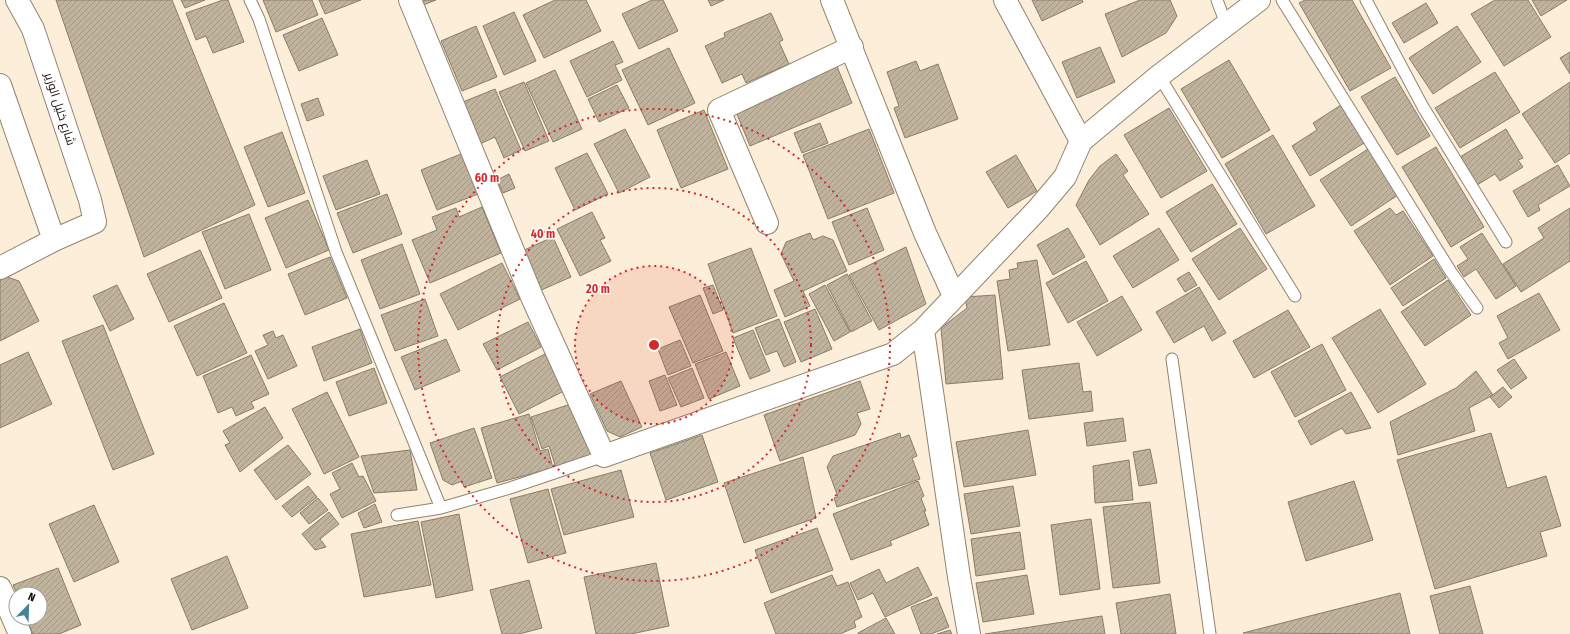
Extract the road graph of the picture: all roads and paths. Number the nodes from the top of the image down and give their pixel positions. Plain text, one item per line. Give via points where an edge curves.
1 (17, 0) edge
2 (250, 0) edge
3 (410, 0) edge
4 (832, 0) edge
5 (1005, 0) edge
6 (1217, 0) edge
7 (1259, 0) edge
8 (1282, 0) edge
9 (1366, 0) edge
10 (1226, 24) junction
11 (852, 47) junction
12 (1159, 76) junction
13 (0, 85) edge
14 (1081, 140) junction
15 (768, 223) dead end
16 (54, 240) junction
17 (1506, 242) dead end
18 (0, 268) edge
19 (954, 296) junction
20 (1295, 296) dead end
21 (1477, 308) dead end
22 (923, 330) junction
23 (1172, 359) dead end
24 (604, 456) junction
25 (441, 508) junction
26 (397, 515) dead end
27 (0, 588) edge
28 (20, 634) edge
29 (969, 634) edge
30 (1210, 634) edge

1 - 16 street, شارع خليل الوزير via 33,29 95,222
2 - 25 lane via 259,19 336,252
3 - 24 street via 532,297
4 - 11 street
5 - 14 street
6 - 10 lane
7 - 10 street
8 - 21 lane via 1451,272
9 - 17 lane via 1423,107
10 - 12 street
11 - 15 street via 719,110
11 - 19 street via 926,233
12 - 14 street
12 - 20 lane
13 - 16 street
14 - 19 street via 1065,177 1038,209
16 - 18 street
19 - 22 street
22 - 24 street via 893,354
22 - 29 street via 958,577
23 - 30 lane
24 - 25 lane
25 - 26 lane
27 - 28 street

